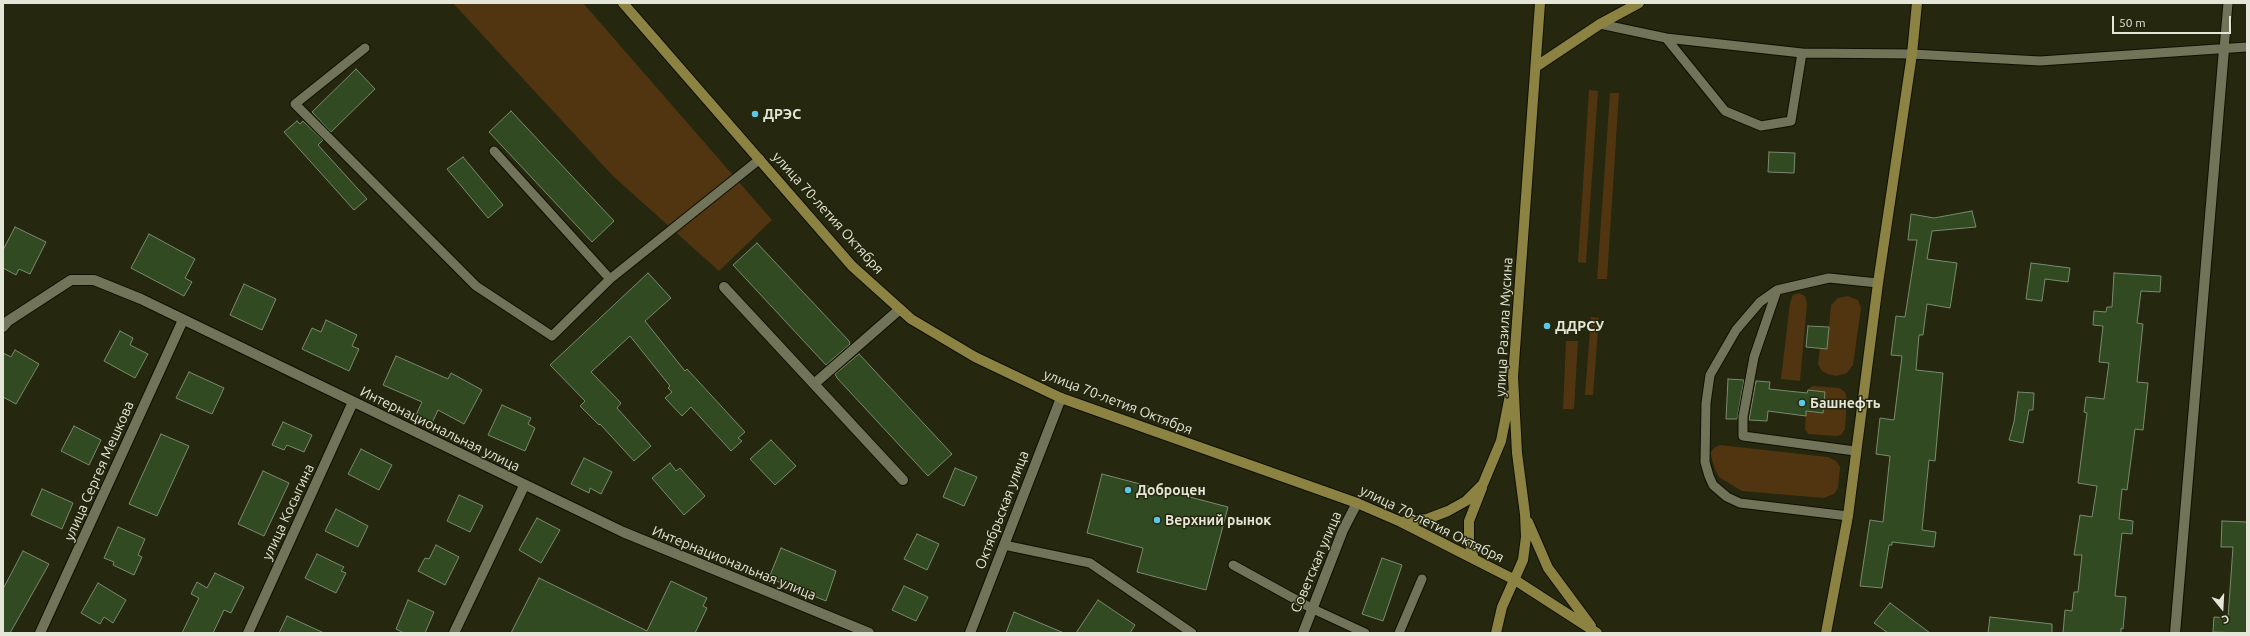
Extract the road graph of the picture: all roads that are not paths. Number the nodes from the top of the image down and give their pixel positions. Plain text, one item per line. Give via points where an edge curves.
1 (623, 3) edge
2 (1540, 3) edge
3 (1639, 3) edge
4 (1917, 3) edge
5 (2228, 3) edge
6 (1600, 24) junction
7 (1666, 38) junction
8 (2247, 47) edge
9 (365, 48) dead end
10 (2224, 49) junction
11 (1802, 53) junction
12 (1912, 54) junction
13 (1537, 66) junction
14 (494, 151) dead end
15 (760, 159) junction
16 (610, 279) junction
17 (1878, 283) junction
18 (724, 287) dead end
19 (1777, 290) junction
20 (900, 309) junction
21 (183, 320) junction
22 (4, 323) edge
23 (1513, 377) junction
24 (814, 384) junction
25 (1061, 398) junction
26 (353, 402) junction
27 (1855, 451) junction
28 (903, 480) dead end
29 (1483, 484) junction
30 (524, 486) junction
31 (1357, 503) junction
32 (1525, 514) junction
33 (1848, 516) junction
34 (1401, 522) junction
35 (1004, 545) junction
36 (1474, 559) junction
37 (1233, 565) dead end
38 (1422, 579) dead end
39 (1515, 580) junction
40 (1311, 608) junction
41 (40, 633) edge
42 (248, 633) edge
43 (454, 633) edge
44 (869, 633) edge
45 (970, 633) edge
46 (1192, 633) edge
47 (1303, 633) edge
48 (1365, 633) edge
49 (1399, 633) edge
50 (1496, 633) edge
51 (1596, 633) edge
52 (1826, 633) edge
53 (2175, 633) edge

1 - 15 main road, улица 70-летия Октября
2 - 13 main road, улица Разила Мусина
3 - 6 main road
4 - 12 main road
5 - 10 lane
6 - 7 lane
6 - 13 main road
7 - 11 lane
7 - 11 lane via 1725,111 1762,126 1791,121
8 - 10 lane
9 - 16 lane via 295,104 476,286 552,336
10 - 12 lane via 2040,61
10 - 53 street
11 - 12 lane
12 - 17 main road
13 - 23 main road, улица Разила Мусина
14 - 16 lane
15 - 16 lane
15 - 20 main road, улица 70-летия Октября via 852,266
17 - 19 lane via 1829,278
17 - 27 main road
18 - 24 street
19 - 27 lane via 1754,357 1743,417 1743,436
19 - 33 lane via 1760,302 1736,330 1710,375 1706,403 1705,462 1709,476 1713,485 1727,497 1740,503
20 - 24 street
20 - 25 main road, улица 70-летия Октября via 911,319 975,357
21 - 22 street, Интернациональная улица via 94,280 71,280
21 - 26 street, Интернациональная улица
21 - 41 street, улица Сергея Мешкова
23 - 29 main road via 1501,441
23 - 32 main road, улица Разила Мусина via 1517,453
24 - 28 street
25 - 31 main road, улица 70-летия Октября
25 - 35 street, Октябрьская улица
26 - 30 street, Интернациональная улица
26 - 42 street, улица Косыгина
27 - 33 main road
29 - 34 main road via 1466,501 1448,511 1427,519
29 - 36 main road via 1470,521 1468,541
30 - 43 street
30 - 44 street, Интернациональная улица via 623,532
31 - 34 main road, улица 70-летия Октября
31 - 40 street, Советская улица
32 - 39 main road, улица Разила Мусина via 1523,560
32 - 51 main road via 1548,568
33 - 52 main road
34 - 36 main road, улица 70-летия Октября
35 - 45 street, Октябрьская улица
35 - 46 lane via 1090,562
36 - 39 main road, улица 70-летия Октября
37 - 40 lane
38 - 49 lane
39 - 50 main road, улица Разила Мусина via 1502,606
39 - 51 main road, улица 70-летия Октября
40 - 47 street, Советская улица
40 - 48 lane

